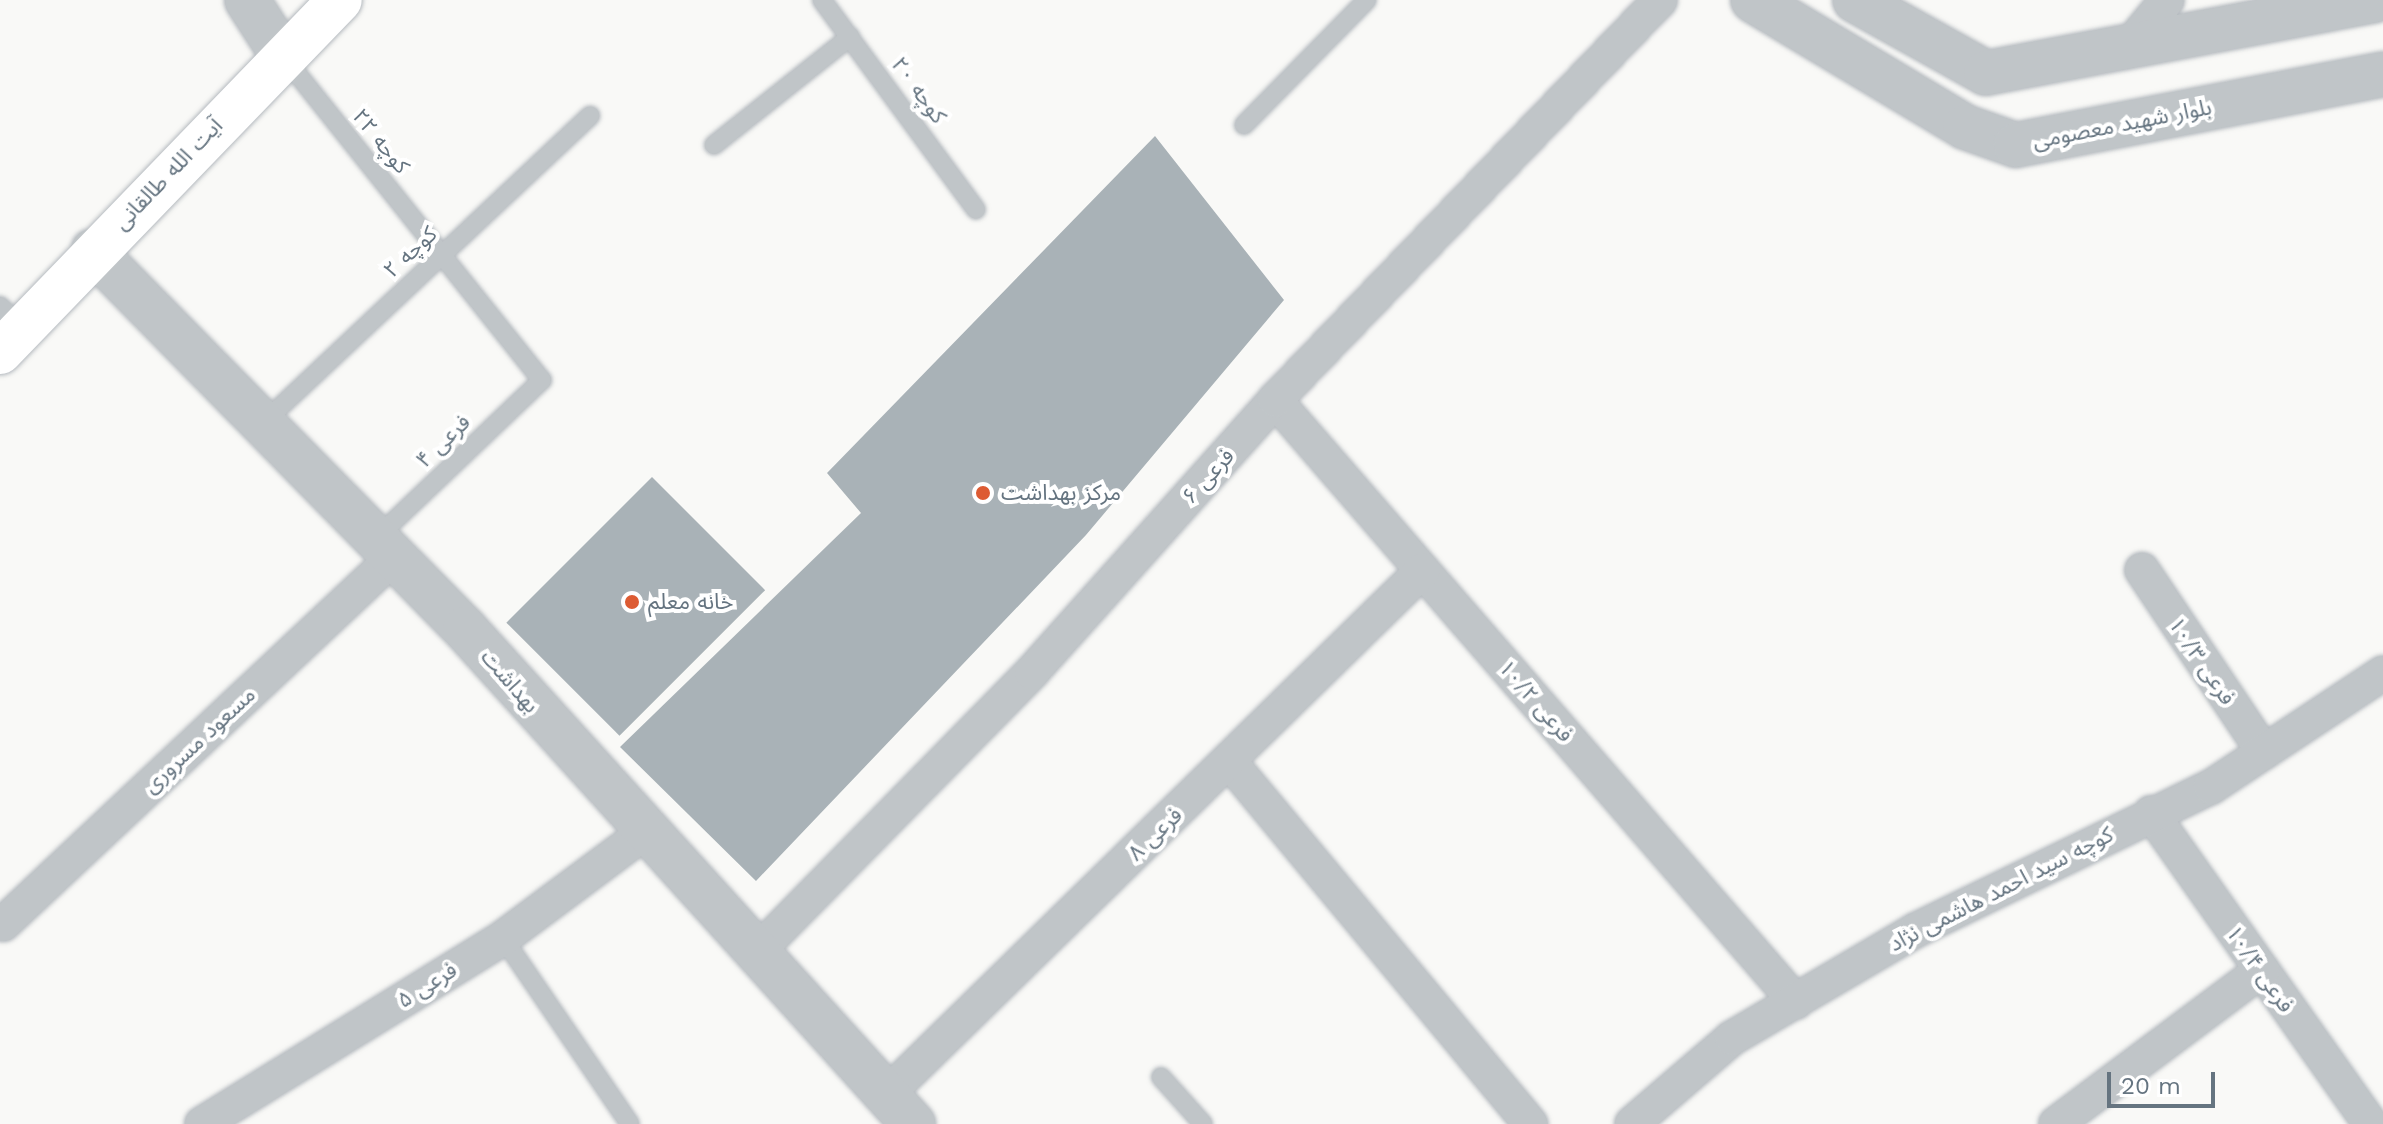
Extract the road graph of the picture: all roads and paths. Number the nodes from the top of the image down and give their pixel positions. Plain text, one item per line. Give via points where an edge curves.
1 (247, 0) edge
2 (340, 0) edge
3 (822, 0) edge
4 (1367, 0) edge
5 (1660, 0) edge
6 (1753, 0) edge
7 (1855, 0) edge
8 (2167, 0) edge
9 (2375, 0) edge
10 (850, 37) junction
11 (2124, 52) junction
12 (283, 56) junction
13 (1986, 73) junction
14 (2383, 74) edge
15 (590, 116) dead end
16 (1244, 125) dead end
17 (1965, 127) junction
18 (714, 145) dead end
19 (976, 210) dead end
20 (93, 251) junction
21 (442, 255) junction
22 (7, 329) edge
23 (542, 380) joint
24 (1275, 400) junction
25 (263, 423) junction
26 (385, 547) junction
27 (2142, 570) dead end
28 (1422, 571) junction
29 (2383, 673) edge
30 (2264, 752) junction
31 (1229, 761) junction
32 (2151, 813) junction
33 (644, 833) junction
34 (3, 924) dead end
35 (503, 938) junction
36 (757, 952) junction
37 (2262, 970) junction
38 (1796, 1002) junction
39 (1161, 1077) dead end
40 (900, 1110) edge
41 (1637, 1122) edge
42 (202, 1124) edge
43 (630, 1124) edge
44 (1203, 1124) edge
45 (1530, 1124) edge
46 (2056, 1124) edge
47 (2370, 1124) edge

1 - 12 street
2 - 12 main road, آیت الله طالقانی
3 - 10 lane, کوچه ۲۰
4 - 16 lane
5 - 24 street, فرعی ۶
6 - 17 street, بلوار شهید معصومی
7 - 13 street
8 - 11 street
9 - 11 street
10 - 18 lane
10 - 19 lane, کوچه ۲۰
11 - 13 street
12 - 20 main road, آیت الله طالقانی
12 - 21 lane, کوچه ۲۲
13 - 17 street
14 - 17 street, بلوار شهید معصومی via 2016,145
15 - 21 lane, کوچه ۲
20 - 22 main road, آیت الله طالقانی
20 - 25 street, بهداشت
21 - 23 lane, کوچه ۲۲
21 - 25 lane, کوچه ۲
23 - 26 lane, فرعی ۴
24 - 28 street, فرعی ۱۰/۲
24 - 36 street, فرعی ۶ via 1032,672
25 - 26 street, بهداشت
26 - 33 street, بهداشت
26 - 34 street, مسعود مسروری
27 - 30 street, فرعی ۱۰/۳
28 - 31 street, فرعی ۸
28 - 38 street, فرعی ۱۰/۲
29 - 30 street, کوچه سید احمد هاشمی نژاد
30 - 32 street, کوچه سید احمد هاشمی نژاد
31 - 40 street, فرعی ۸
31 - 45 street
32 - 37 street, فرعی ۱۰/۴
32 - 38 street, کوچه سید احمد هاشمی نژاد via 1929,923
33 - 35 street, فرعی ۵
33 - 36 street, بهداشت
35 - 42 street, فرعی ۵
35 - 43 lane
36 - 40 street, بهداشت
37 - 46 street
37 - 47 street, فرعی ۱۰/۴
38 - 41 street, کوچه سید احمد هاشمی نژاد via 1732,1038
39 - 44 lane

